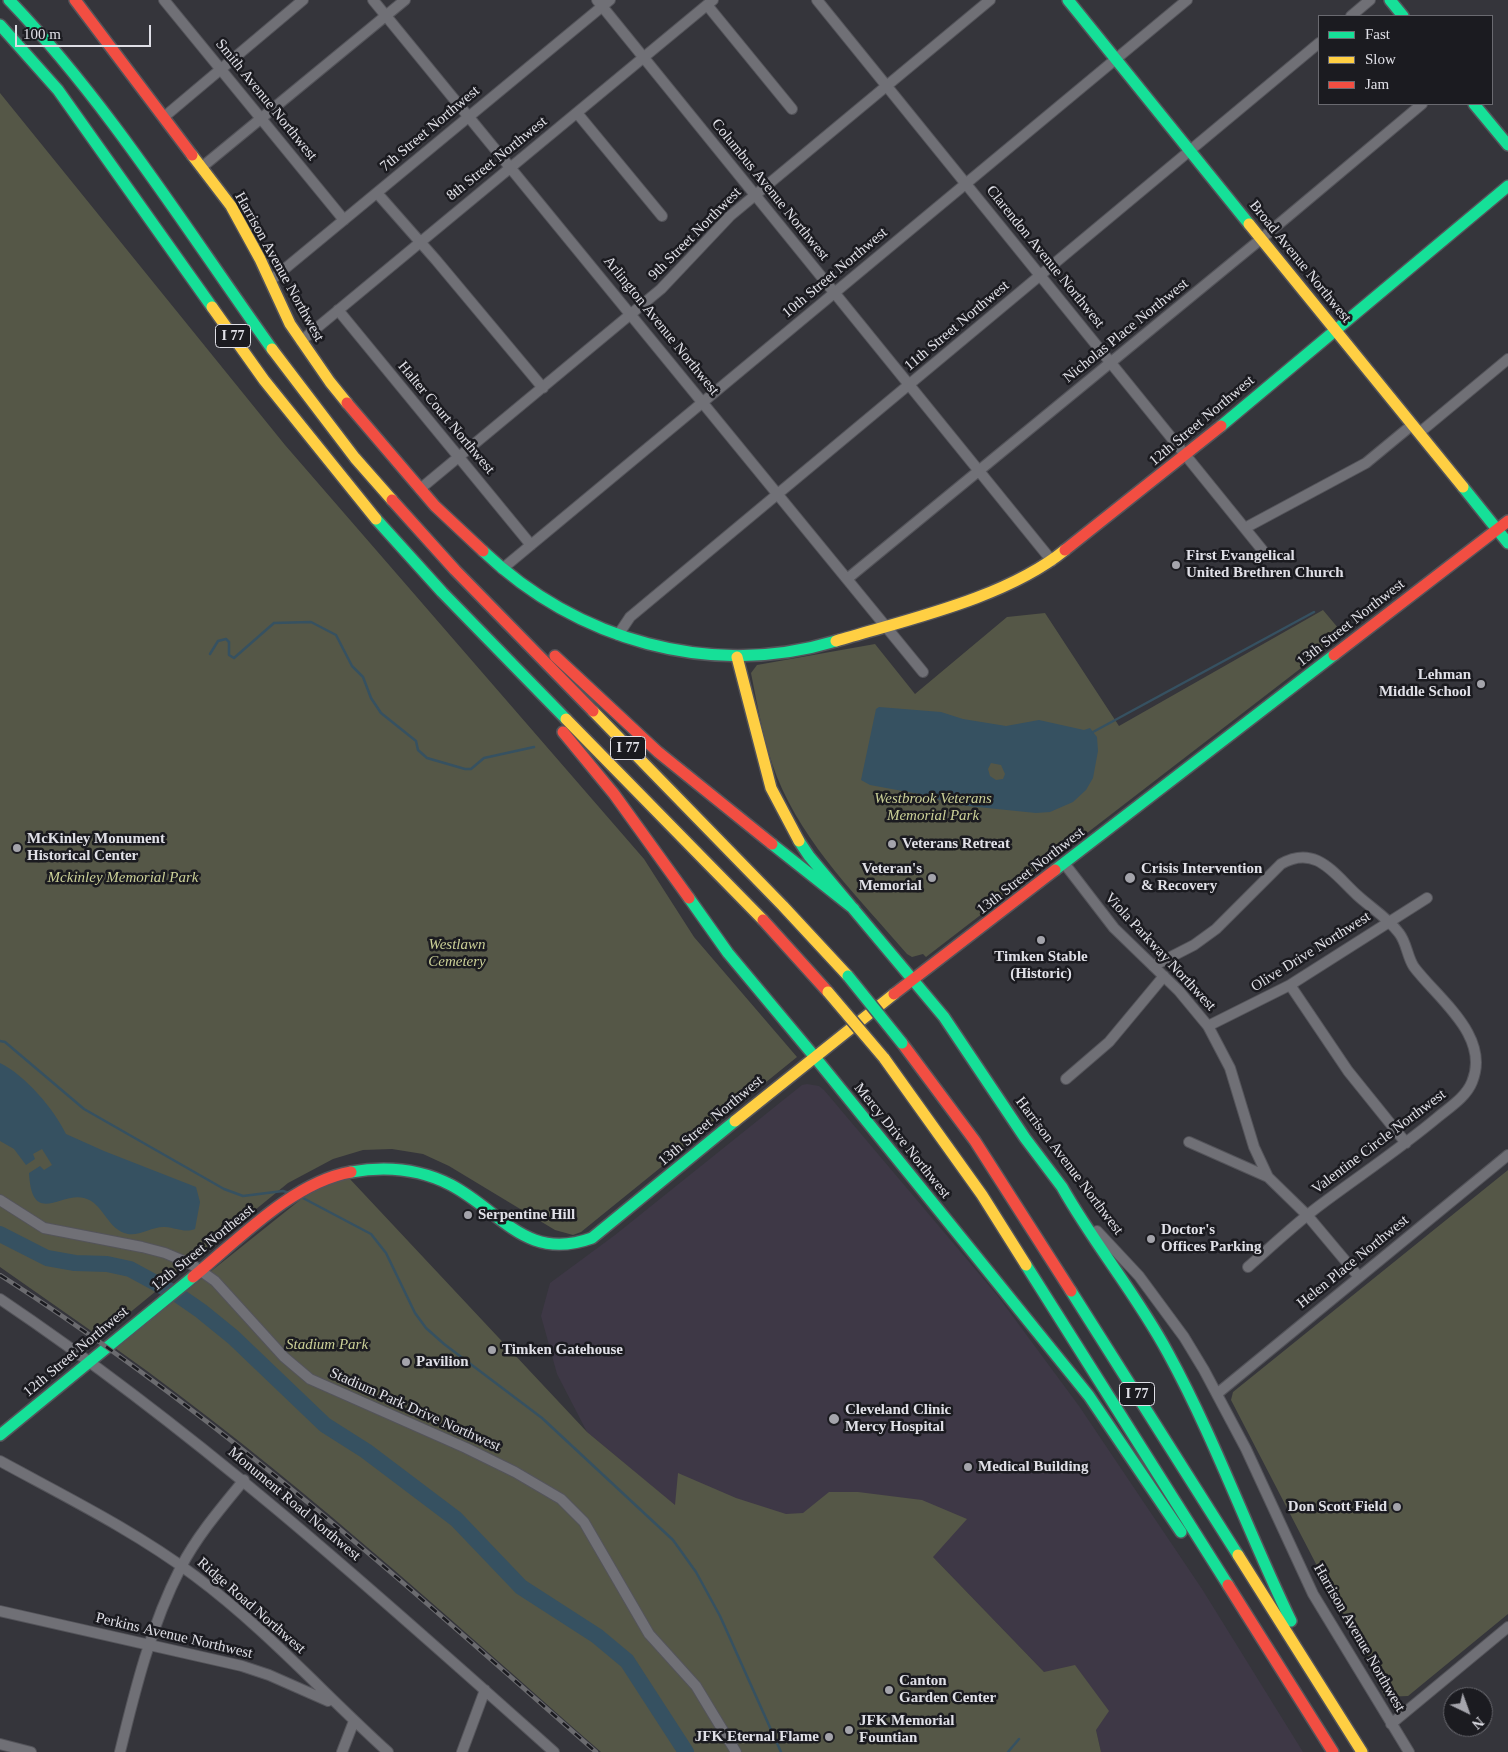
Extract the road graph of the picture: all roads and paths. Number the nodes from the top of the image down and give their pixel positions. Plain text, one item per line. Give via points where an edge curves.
1 (9, 0) edge
2 (24, 0) edge
3 (75, 0) edge
4 (164, 0) edge
5 (303, 0) edge
6 (374, 0) edge
7 (405, 0) edge
8 (817, 0) edge
9 (990, 0) edge
10 (1068, 0) edge
11 (1187, 0) edge
12 (1370, 0) edge
13 (1390, 0) edge
14 (603, 2) edge
15 (710, 2) edge
16 (1352, 15) edge
17 (1402, 15) edge
18 (386, 16) junction
19 (0, 25) edge
20 (0, 37) edge
21 (1318, 44) edge
22 (643, 58) junction
23 (1116, 60) junction
24 (40, 67) junction
25 (221, 69) junction
26 (887, 86) junction
27 (1421, 105) edge
28 (1475, 105) edge
29 (792, 109) dead end
30 (577, 112) junction
31 (164, 117) junction
32 (468, 117) junction
33 (262, 118) junction
34 (111, 121) junction
35 (1508, 145) edge
36 (1190, 151) junction
37 (202, 167) junction
38 (511, 167) junction
39 (967, 184) junction
40 (1508, 186) edge
41 (377, 193) junction
42 (755, 196) junction
43 (662, 216) dead end
44 (344, 220) junction
45 (1262, 239) junction
46 (420, 243) junction
47 (1041, 276) junction
48 (270, 280) junction
49 (834, 293) junction
50 (338, 310) junction
51 (632, 314) junction
52 (1335, 330) junction
53 (301, 341) junction
54 (1508, 359) edge
55 (1111, 362) junction
56 (909, 385) junction
57 (543, 388) junction
58 (703, 402) junction
59 (1416, 429) junction
60 (1185, 455) junction
61 (460, 457) junction
62 (979, 471) junction
63 (420, 489) junction
64 (778, 494) junction
65 (408, 519) junction
66 (1508, 521) edge
67 (1245, 528) junction
68 (1497, 530) junction
69 (1508, 543) edge
70 (531, 545) junction
71 (1268, 558) dead end
72 (1052, 560) junction
73 (502, 569) junction
74 (847, 579) junction
75 (442, 592) junction
76 (886, 627) junction
77 (618, 635) junction
78 (737, 657) junction
79 (923, 672) dead end
80 (1064, 864) junction
81 (1427, 898) dead end
82 (854, 909) junction
83 (1389, 920) junction
84 (1153, 966) junction
85 (1164, 976) junction
86 (914, 980) junction
87 (1290, 984) junction
88 (1208, 1026) junction
89 (814, 1056) junction
90 (1066, 1079) dead end
91 (1189, 1142) dead end
92 (1406, 1143) junction
93 (1508, 1155) edge
94 (1268, 1177) junction
95 (1062, 1187) junction
96 (0, 1200) edge
97 (276, 1209) joint
98 (1307, 1215) junction
99 (1248, 1267) dead end
100 (196, 1273) junction
101 (1359, 1277) junction
102 (0, 1299) edge
103 (149, 1311) joint
104 (88, 1361) junction
105 (1218, 1393) junction
106 (0, 1434) edge
107 (0, 1461) edge
108 (244, 1480) junction
109 (181, 1566) junction
110 (0, 1611) edge
111 (1508, 1627) edge
112 (149, 1644) junction
113 (1271, 1653) junction
114 (485, 1690) junction
115 (336, 1705) junction
116 (354, 1721) junction
117 (1391, 1724) junction
118 (0, 1744) edge
119 (31, 1752) edge
120 (120, 1752) edge
121 (342, 1752) edge
122 (388, 1752) edge
123 (462, 1752) edge
124 (554, 1752) edge
125 (736, 1752) edge
126 (1333, 1752) edge
127 (1362, 1752) edge
128 (1374, 1752) edge
129 (1409, 1752) edge

1 - 34 main road, I 77 via 50,43
2 - 34 main road via 58,36 99,88
3 - 31 main road, Harrison Avenue Northwest
4 - 25 street, Smith Avenue Northwest
5 - 25 street
6 - 18 street, Arlington Avenue Northwest
7 - 18 street
8 - 26 street, Clarendon Avenue Northwest
9 - 26 street, 9th Street Northwest
10 - 23 main road, Broad Avenue Northwest
11 - 23 street, 10th Street Northwest
12 - 16 street
13 - 17 main road
14 - 22 street, Columbus Avenue Northwest
14 - 32 street, 7th Street Northwest
15 - 22 street, 8th Street Northwest
15 - 29 street
18 - 32 street, Arlington Avenue Northwest
18 - 33 street
19 - 24 main road, I 77
20 - 24 main road
21 - 36 street, 11th Street Northwest
22 - 30 street, 8th Street Northwest
22 - 42 street, Columbus Avenue Northwest
23 - 36 main road, Broad Avenue Northwest
23 - 39 street, 10th Street Northwest
24 - 75 main road, I 77 via 294,420 362,504
25 - 31 street
25 - 33 street, Smith Avenue Northwest
26 - 39 street, Clarendon Avenue Northwest
26 - 42 street, 9th Street Northwest
27 - 45 street, Nicholas Place Northwest
28 - 35 main road
30 - 38 street, 8th Street Northwest
30 - 43 street
31 - 37 main road, Harrison Avenue Northwest
32 - 38 street, Arlington Avenue Northwest
32 - 41 street, 7th Street Northwest
33 - 37 street
33 - 44 street, Smith Avenue Northwest
34 - 65 main road, I 77 via 284,367 355,458
36 - 45 main road, Broad Avenue Northwest
36 - 47 street, 11th Street Northwest
37 - 48 main road, Harrison Avenue Northwest via 241,221
38 - 46 street, 8th Street Northwest
38 - 51 street, Arlington Avenue Northwest
39 - 47 street, Clarendon Avenue Northwest
39 - 49 street, 10th Street Northwest
40 - 52 main road, 12th Street Northwest
41 - 44 street, 7th Street Northwest
41 - 46 street
42 - 49 street, Columbus Avenue Northwest
42 - 51 street, 9th Street Northwest via 730,216 661,289
44 - 48 street, 7th Street Northwest
45 - 52 main road, Broad Avenue Northwest
45 - 55 street, Nicholas Place Northwest
46 - 50 street, 8th Street Northwest
46 - 57 street
47 - 55 street, Clarendon Avenue Northwest
47 - 56 street, 11th Street Northwest
48 - 53 main road, Harrison Avenue Northwest
49 - 56 street, Columbus Avenue Northwest
49 - 58 street, 10th Street Northwest
50 - 53 street, 8th Street Northwest
50 - 61 street, Halter Court Northwest
51 - 57 street, 9th Street Northwest
51 - 58 street, Arlington Avenue Northwest
52 - 59 main road, Broad Avenue Northwest
52 - 60 main road, 12th Street Northwest
53 - 63 main road, Harrison Avenue Northwest via 346,404
54 - 59 street
55 - 60 street, Clarendon Avenue Northwest
55 - 62 street, Nicholas Place Northwest
56 - 62 street, Columbus Avenue Northwest
56 - 64 street, 11th Street Northwest
57 - 61 street, 9th Street Northwest
58 - 64 street, Arlington Avenue Northwest
58 - 70 street, 10th Street Northwest
59 - 67 street via 1366,463
59 - 68 main road, Broad Avenue Northwest
60 - 67 street, Clarendon Avenue Northwest
60 - 72 main road, 12th Street Northwest
61 - 63 street, 9th Street Northwest
61 - 70 street, Halter Court Northwest
62 - 72 street, Columbus Avenue Northwest
62 - 74 street, Nicholas Place Northwest
63 - 73 main road, Harrison Avenue Northwest
64 - 74 street, Arlington Avenue Northwest
64 - 77 street, 11th Street Northwest via 630,617
65 - 82 main road via 471,572 658,752
65 - 127 main road, I 77, bridge via 776,899 848,976 902,1043 1004,1185
66 - 68 main road, 13th Street Northwest
67 - 71 street, Clarendon Avenue Northwest
68 - 69 main road, Broad Avenue Northwest
68 - 80 main road, 13th Street Northwest
70 - 73 street, 10th Street Northwest
72 - 76 main road, 12th Street Northwest via 978,598
73 - 77 main road, Harrison Avenue Northwest via 551,603
74 - 76 street, Arlington Avenue Northwest
75 - 89 main road, Mercy Drive Northwest via 467,632 585,756 717,938
75 - 113 main road, I 77, bridge via 763,920 884,1058 982,1196
76 - 78 main road, 12th Street Northwest via 782,653
76 - 79 street, Arlington Avenue Northwest
77 - 78 main road, Harrison Avenue Northwest via 693,654
78 - 82 main road, Harrison Avenue Northwest via 762,760 779,807 809,856
80 - 84 street, Viola Parkway Northwest via 1114,928
80 - 86 main road, 13th Street Northwest
81 - 83 street, Olive Drive Northwest
82 - 86 main road, Harrison Avenue Northwest
83 - 84 street, Valentine Circle Northwest via 1328,867 1308,858 1294,858 1274,869 1216,929 1194,945
83 - 87 street, Olive Drive Northwest
83 - 92 street, Valentine Circle Northwest via 1403,938 1412,963 1466,1030 1477,1054 1475,1074 1466,1092
84 - 85 street, Viola Parkway Northwest
85 - 88 street, Viola Parkway Northwest
85 - 90 street via 1109,1042
86 - 89 main road, 13th Street Northwest
86 - 95 main road, Harrison Avenue Northwest via 962,1041 1025,1138
87 - 88 street, Olive Drive Northwest
87 - 92 street via 1348,1070
88 - 94 street, Viola Parkway Northwest via 1230,1068 1254,1148
89 - 97 main road, 13th Street Northwest via 597,1234 573,1245 549,1246 531,1240 452,1185 408,1171 382,1168 354,1171 309,1186
89 - 113 main road, Mercy Drive Northwest via 1089,1396 1208,1572
91 - 94 street
92 - 98 street, Valentine Circle Northwest
93 - 101 street, Helen Place Northwest
94 - 98 street
95 - 105 street, Harrison Avenue Northwest via 1154,1296
95 - 128 main road via 1167,1352 1293,1625
96 - 100 street, Stadium Park Drive Northwest via 44,1228 158,1251 179,1258
97 - 100 main road, 12th Street Northeast
98 - 99 street, Valentine Circle Northwest
98 - 101 street
100 - 103 main road, 12th Street Northeast
100 - 125 street, Stadium Park Drive Northwest via 220,1286 284,1357 310,1379 507,1468 540,1486 574,1511 593,1535 649,1634 696,1686
101 - 105 street, Helen Place Northwest
102 - 104 street, Monument Road Northwest
103 - 104 main road, 12th Street Northwest
104 - 106 main road, 12th Street Northwest
104 - 108 street, Monument Road Northwest
105 - 117 street, Harrison Avenue Northwest via 1313,1594
107 - 109 street, Ridge Road Northwest via 107,1519
108 - 109 street via 213,1518
108 - 114 street, Monument Road Northwest
109 - 112 street
109 - 115 street, Ridge Road Northwest via 248,1619
110 - 112 street, Perkins Avenue Northwest
111 - 117 street
112 - 115 street, Perkins Avenue Northwest via 242,1666
112 - 120 street
113 - 126 main road, I 77
114 - 123 street
114 - 124 street, Monument Road Northwest
115 - 116 street, Ridge Road Northwest
116 - 121 street
116 - 122 street, Ridge Road Northwest
117 - 129 street, Harrison Avenue Northwest
118 - 119 street

